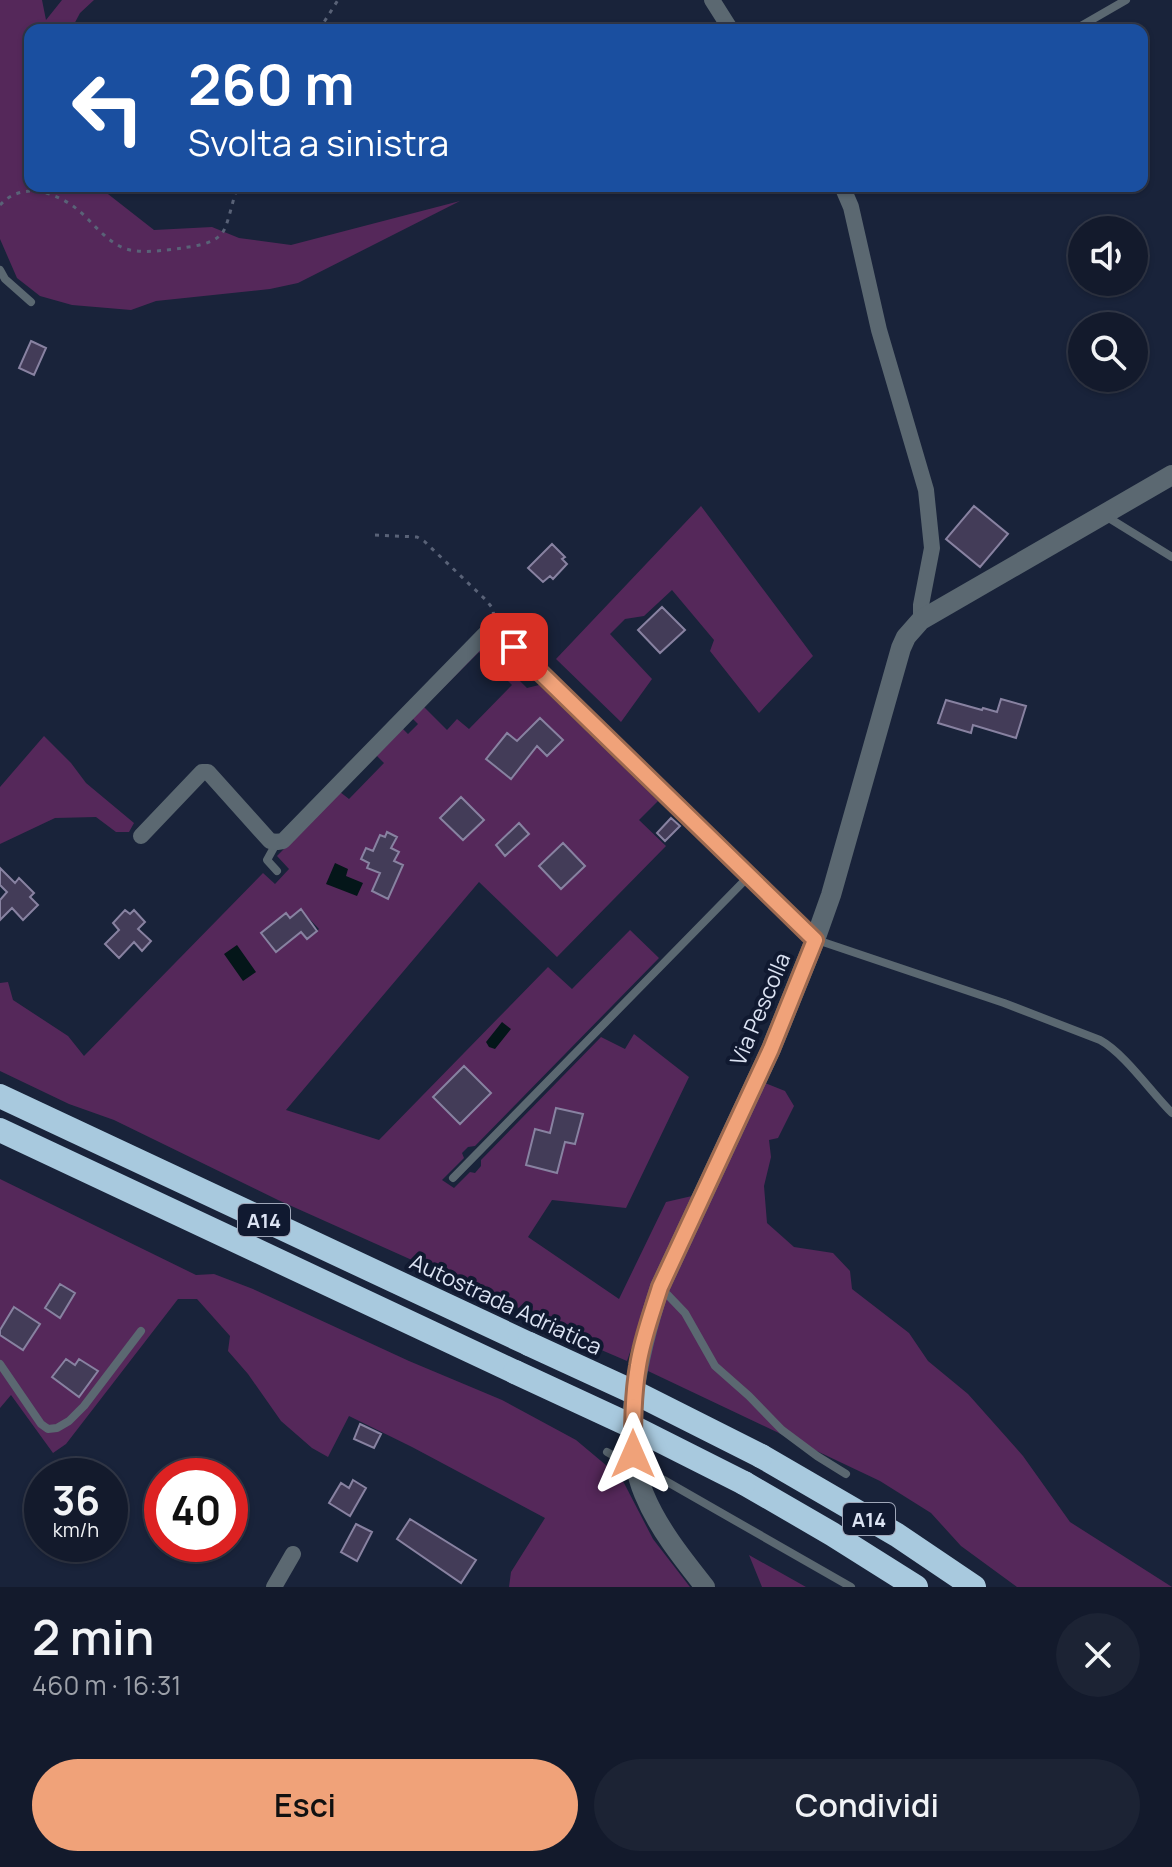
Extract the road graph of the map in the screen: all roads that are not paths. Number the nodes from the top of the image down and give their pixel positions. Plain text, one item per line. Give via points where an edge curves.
1 (712, 0) edge
2 (1126, 0) edge
3 (727, 24) edge
4 (1084, 24) edge
5 (845, 192) edge
6 (0, 270) edge
7 (31, 302) dead end
8 (1172, 475) edge
9 (1103, 515) junction
10 (1172, 557) edge
11 (921, 620) junction
12 (141, 836) dead end
13 (277, 842) junction
14 (277, 871) dead end
15 (749, 876) junction
16 (815, 940) junction
17 (0, 1096) edge
18 (1172, 1113) edge
19 (0, 1130) edge
20 (453, 1178) dead end
21 (660, 1287) junction
22 (141, 1331) dead end
23 (0, 1364) edge
24 (607, 1452) dead end
25 (637, 1469) junction
26 (846, 1474) dead end
27 (293, 1554) dead end
28 (274, 1587) edge
29 (705, 1587) edge
30 (851, 1587) edge
31 (916, 1587) edge
32 (974, 1587) edge

1 - 3 street
2 - 4 lane
5 - 11 street via 926,490 932,548
6 - 7 lane
8 - 9 street, Via Pescolla
9 - 10 lane
9 - 11 street, Via Pescolla
11 - 16 street, Via Pescolla via 901,648
12 - 13 street via 202,772 208,772 270,841
13 - 14 lane via 267,860
13 - 15 street via 485,634 494,632
15 - 16 street
15 - 20 lane
16 - 18 lane via 1109,1044
16 - 21 street, Via Pescolla via 771,1049
17 - 32 highway, Autostrada Adriatica / A14, bridge via 642,1396 761,1456
19 - 31 highway, A14, bridge via 625,1423 744,1483
21 - 25 street, Via Pescolla via 638,1365 633,1410
21 - 26 lane via 685,1313 715,1366 782,1430
22 - 23 lane via 84,1406 57,1428 41,1424
24 - 25 lane
25 - 29 street, Via Pescolla via 662,1527
25 - 30 lane
27 - 28 street

